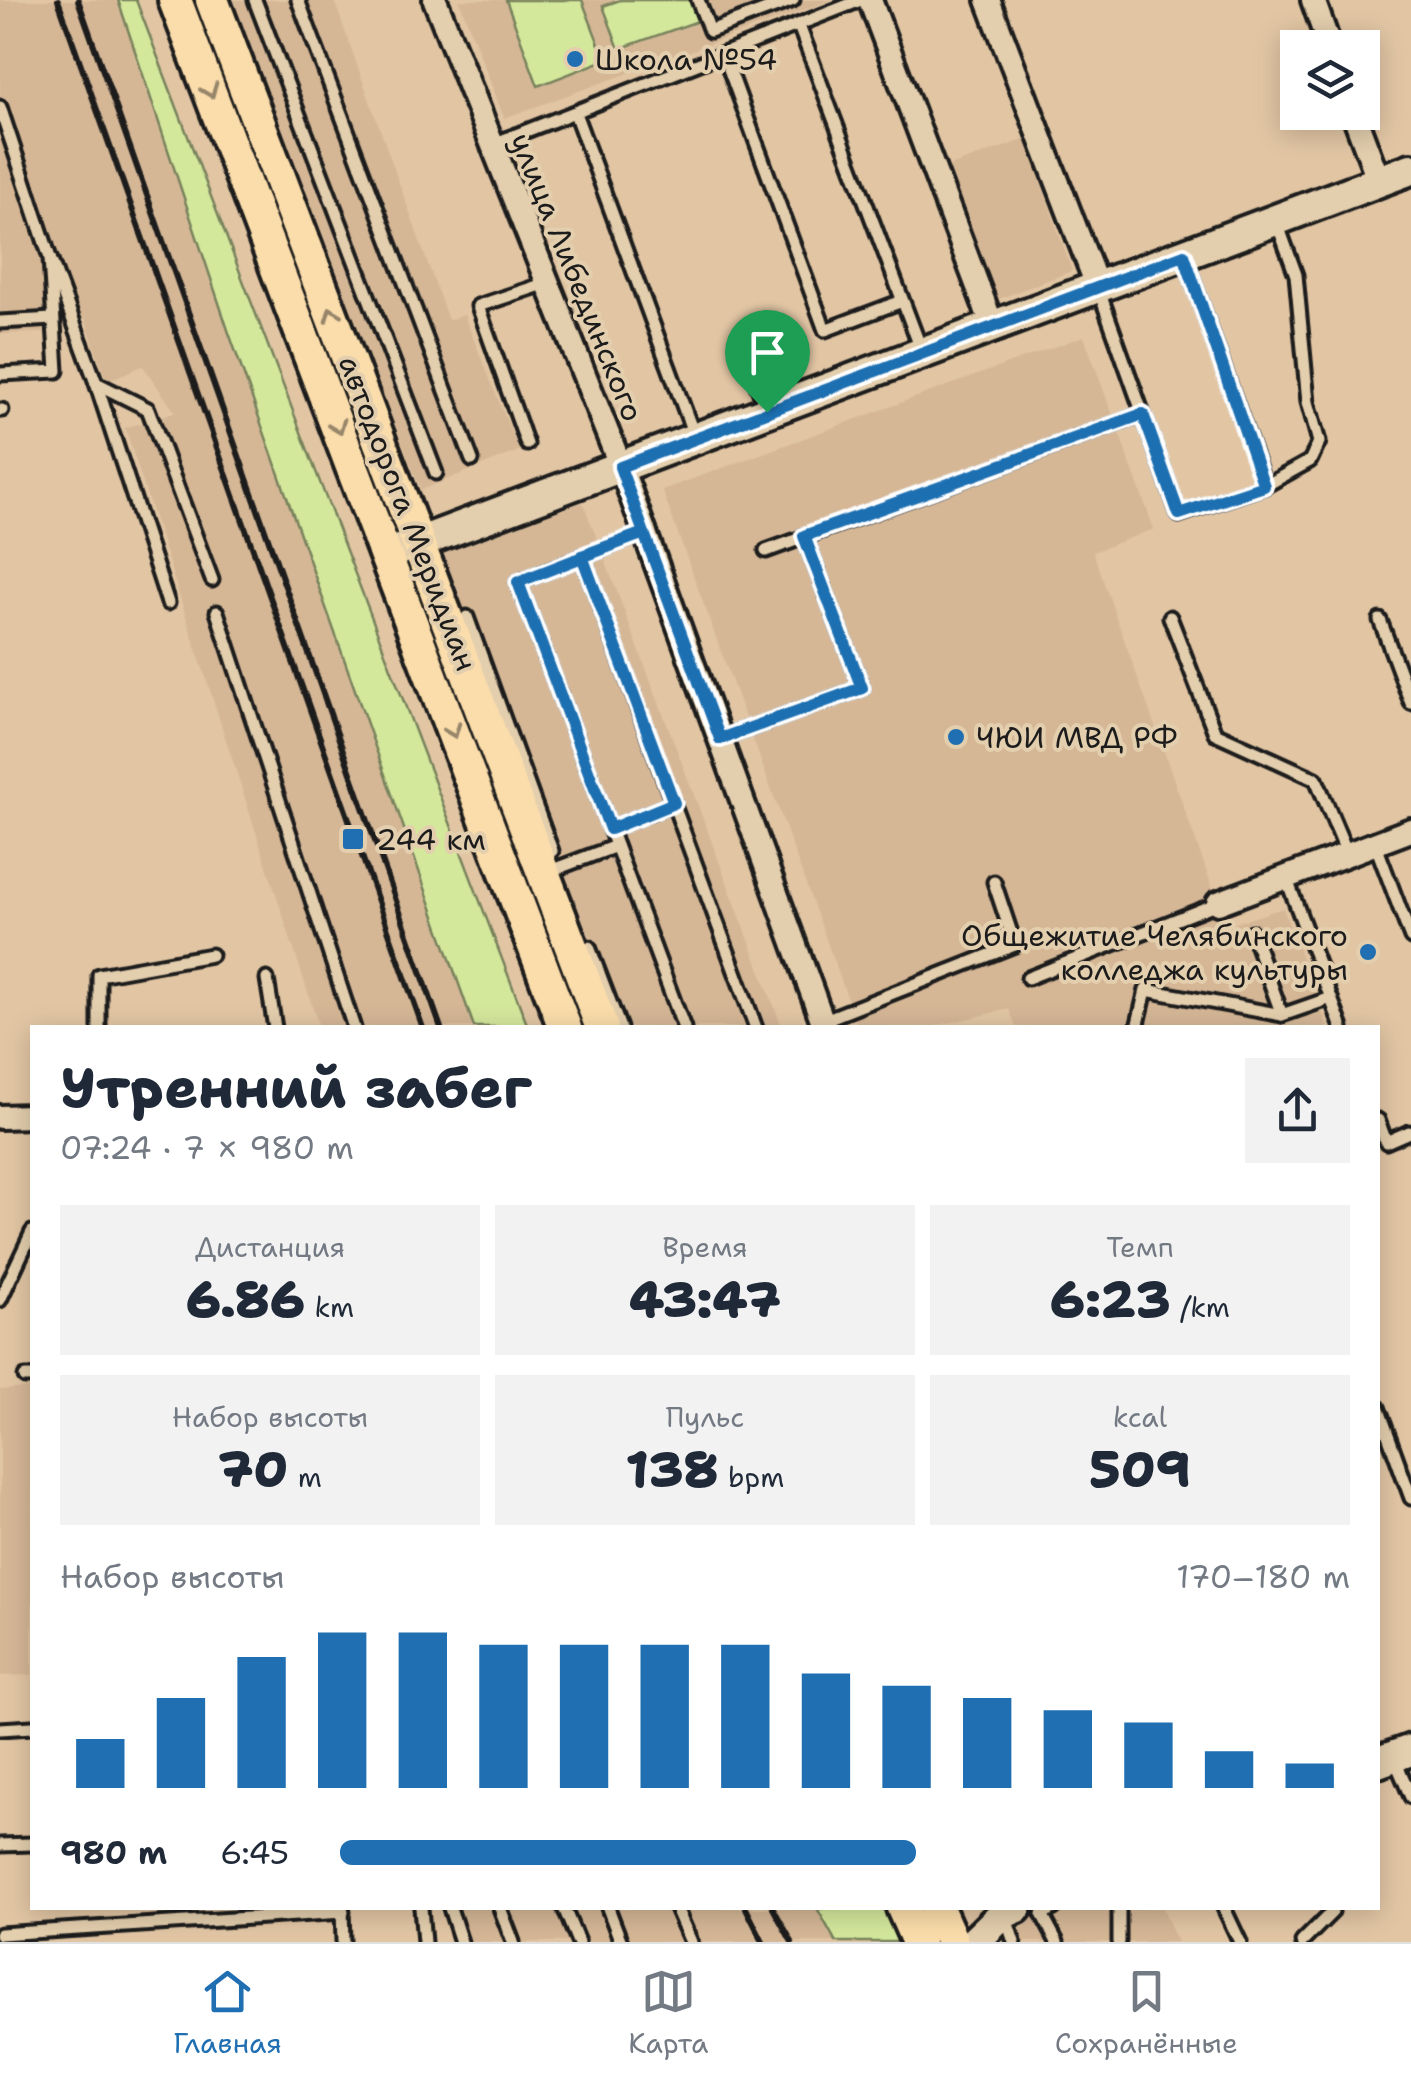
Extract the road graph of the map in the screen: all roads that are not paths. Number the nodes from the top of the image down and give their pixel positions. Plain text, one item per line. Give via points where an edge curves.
1 (175, 0) edge
2 (212, 0) edge
3 (254, 0) edge
4 (298, 0) edge
5 (435, 0) edge
6 (698, 0) edge
7 (793, 0) edge
8 (862, 0) edge
9 (870, 0) edge
10 (988, 0) edge
11 (1312, 0) edge
12 (799, 26) junction
13 (1323, 30) edge
14 (724, 55) junction
15 (0, 108) edge
16 (575, 112) junction
17 (1360, 130) edge
18 (492, 144) junction
19 (1411, 169) edge
20 (1378, 182) junction
21 (1276, 220) junction
22 (1184, 255) junction
23 (50, 258) junction
24 (548, 283) junction
25 (1098, 288) junction
26 (902, 301) junction
27 (53, 319) junction
28 (0, 322) edge
29 (993, 328) junction
30 (922, 354) junction
31 (748, 361) dead end
32 (0, 374) edge
33 (96, 382) junction
34 (767, 412) junction
35 (1143, 414) junction
36 (696, 440) junction
37 (526, 444) dead end
38 (472, 460) dead end
39 (620, 467) junction
40 (436, 473) dead end
41 (1264, 486) junction
42 (644, 533) junction
43 (804, 536) junction
44 (418, 542) junction
45 (766, 551) dead end
46 (386, 554) junction
47 (582, 556) junction
48 (212, 580) dead end
49 (168, 603) dead end
50 (217, 612) dead end
51 (467, 617) dead end
52 (1170, 618) dead end
53 (1380, 620) dead end
54 (1411, 703) edge
55 (720, 739) junction
56 (674, 803) junction
57 (610, 829) junction
58 (1411, 830) edge
59 (1375, 843) junction
60 (616, 846) junction
61 (1348, 853) junction
62 (558, 868) junction
63 (1285, 875) junction
64 (994, 882) dead end
65 (565, 886) dead end
66 (1218, 903) joint
67 (1252, 932) dead end
68 (1411, 938) edge
69 (586, 939) dead end
70 (210, 955) dead end
71 (1028, 978) dead end
72 (267, 980) dead end
73 (1331, 998) junction
74 (1282, 1015) junction
75 (824, 1024) edge
76 (99, 1025) edge
77 (274, 1025) edge
78 (353, 1025) edge
79 (564, 1025) edge
80 (601, 1025) edge
81 (619, 1025) edge
82 (683, 1025) edge
83 (755, 1025) edge
84 (1137, 1025) edge
85 (1341, 1025) edge
86 (30, 1116) edge
87 (0, 1117) edge
88 (1380, 1126) edge
89 (1409, 1132) edge
90 (30, 1236) edge
91 (0, 1300) edge
92 (1380, 1413) edge
93 (1411, 1498) edge
94 (30, 1727) edge
95 (0, 1728) edge
96 (1394, 1756) edge
97 (1411, 1796) edge
98 (30, 1844) edge
99 (0, 1845) edge
100 (342, 1910) edge
101 (421, 1910) edge
102 (451, 1910) edge
103 (501, 1910) edge
104 (565, 1910) edge
105 (609, 1910) edge
106 (677, 1910) edge
107 (903, 1910) edge
108 (938, 1910) edge
109 (1050, 1910) edge
110 (1119, 1910) edge
111 (1225, 1910) edge
112 (1332, 1910) edge
113 (1011, 1921) edge
114 (0, 1934) edge
115 (343, 1942) edge
116 (424, 1942) edge
117 (461, 1942) edge
118 (514, 1942) edge
119 (578, 1942) edge
120 (621, 1942) edge
121 (691, 1942) edge
122 (918, 1942) edge
123 (952, 1942) edge
124 (974, 1942) edge
125 (1057, 1942) edge
126 (1119, 1942) edge
127 (1240, 1942) edge
128 (1302, 1942) edge

1 -> 46 main road, автодорога Меридиан
44 -> 2 main road, автодорога Меридиан
3 - 40 lane
4 - 38 lane
5 - 18 street, улица Либединского
6 - 7 lane via 710,31
8 - 12 lane
9 - 29 street
10 - 25 street
11 - 13 street
12 - 14 lane
12 - 26 lane
14 - 16 lane
14 - 26 lane via 825,330
15 - 23 lane
16 - 18 lane
16 - 36 lane
17 - 20 street
18 - 24 street, улица Либединского
19 - 20 street
20 - 21 street
21 - 22 street
21 - 41 lane via 1296,275 1308,402 1319,442 1310,461
22 - 25 street
22 - 41 lane
23 - 27 lane
23 - 33 lane
24 - 37 lane via 478,306
24 - 39 street, улица Либединского
25 - 29 street
25 - 35 lane
26 - 30 lane
27 - 28 lane
27 - 32 lane via 57,370
29 - 30 street
30 - 34 street
31 - 34 lane
33 - 48 lane via 148,409
33 - 49 lane
34 - 36 street
35 - 41 lane via 1179,514
35 - 43 lane
36 - 39 street
39 - 42 street, улица Либединского
39 - 44 street
42 - 47 lane
42 - 55 street, улица Либединского
43 - 45 lane
43 - 55 lane via 862,688
44 - 46 street
44 - 80 main road, автодорога Меридиан
46 -> 79 main road, автодорога Меридиан
47 - 56 lane
47 - 57 lane via 518,582
50 - 78 lane
51 - 62 lane
52 - 61 lane via 1215,732 1316,778
53 - 54 lane
55 - 75 street, улица Либединского
56 - 57 lane
56 - 83 lane
57 - 60 lane
58 - 59 street
59 - 61 street
59 - 68 lane
60 - 62 lane
60 - 82 lane
61 - 63 street
62 - 65 lane
63 - 66 street
63 - 73 lane
64 - 75 lane via 1015,945
66 - 71 lane
67 - 74 lane
69 - 81 lane
70 - 76 lane via 100,975
72 - 77 lane
73 - 74 lane
73 - 85 lane
74 - 84 lane via 1146,990
86 - 87 street
88 - 89 lane via 1386,1142
90 - 91 lane
92 - 93 lane
94 - 95 lane
96 - 97 lane
98 - 99 lane
100 - 114 lane
100 - 115 lane
101 - 116 lane
102 - 117 lane
103 - 118 lane
104 - 119 lane
105 - 120 lane
106 - 121 lane
107 - 122 main road
108 - 123 main road
109 - 125 lane via 1042,1914
110 - 126 lane
111 - 127 lane
112 - 128 lane
113 - 124 street

